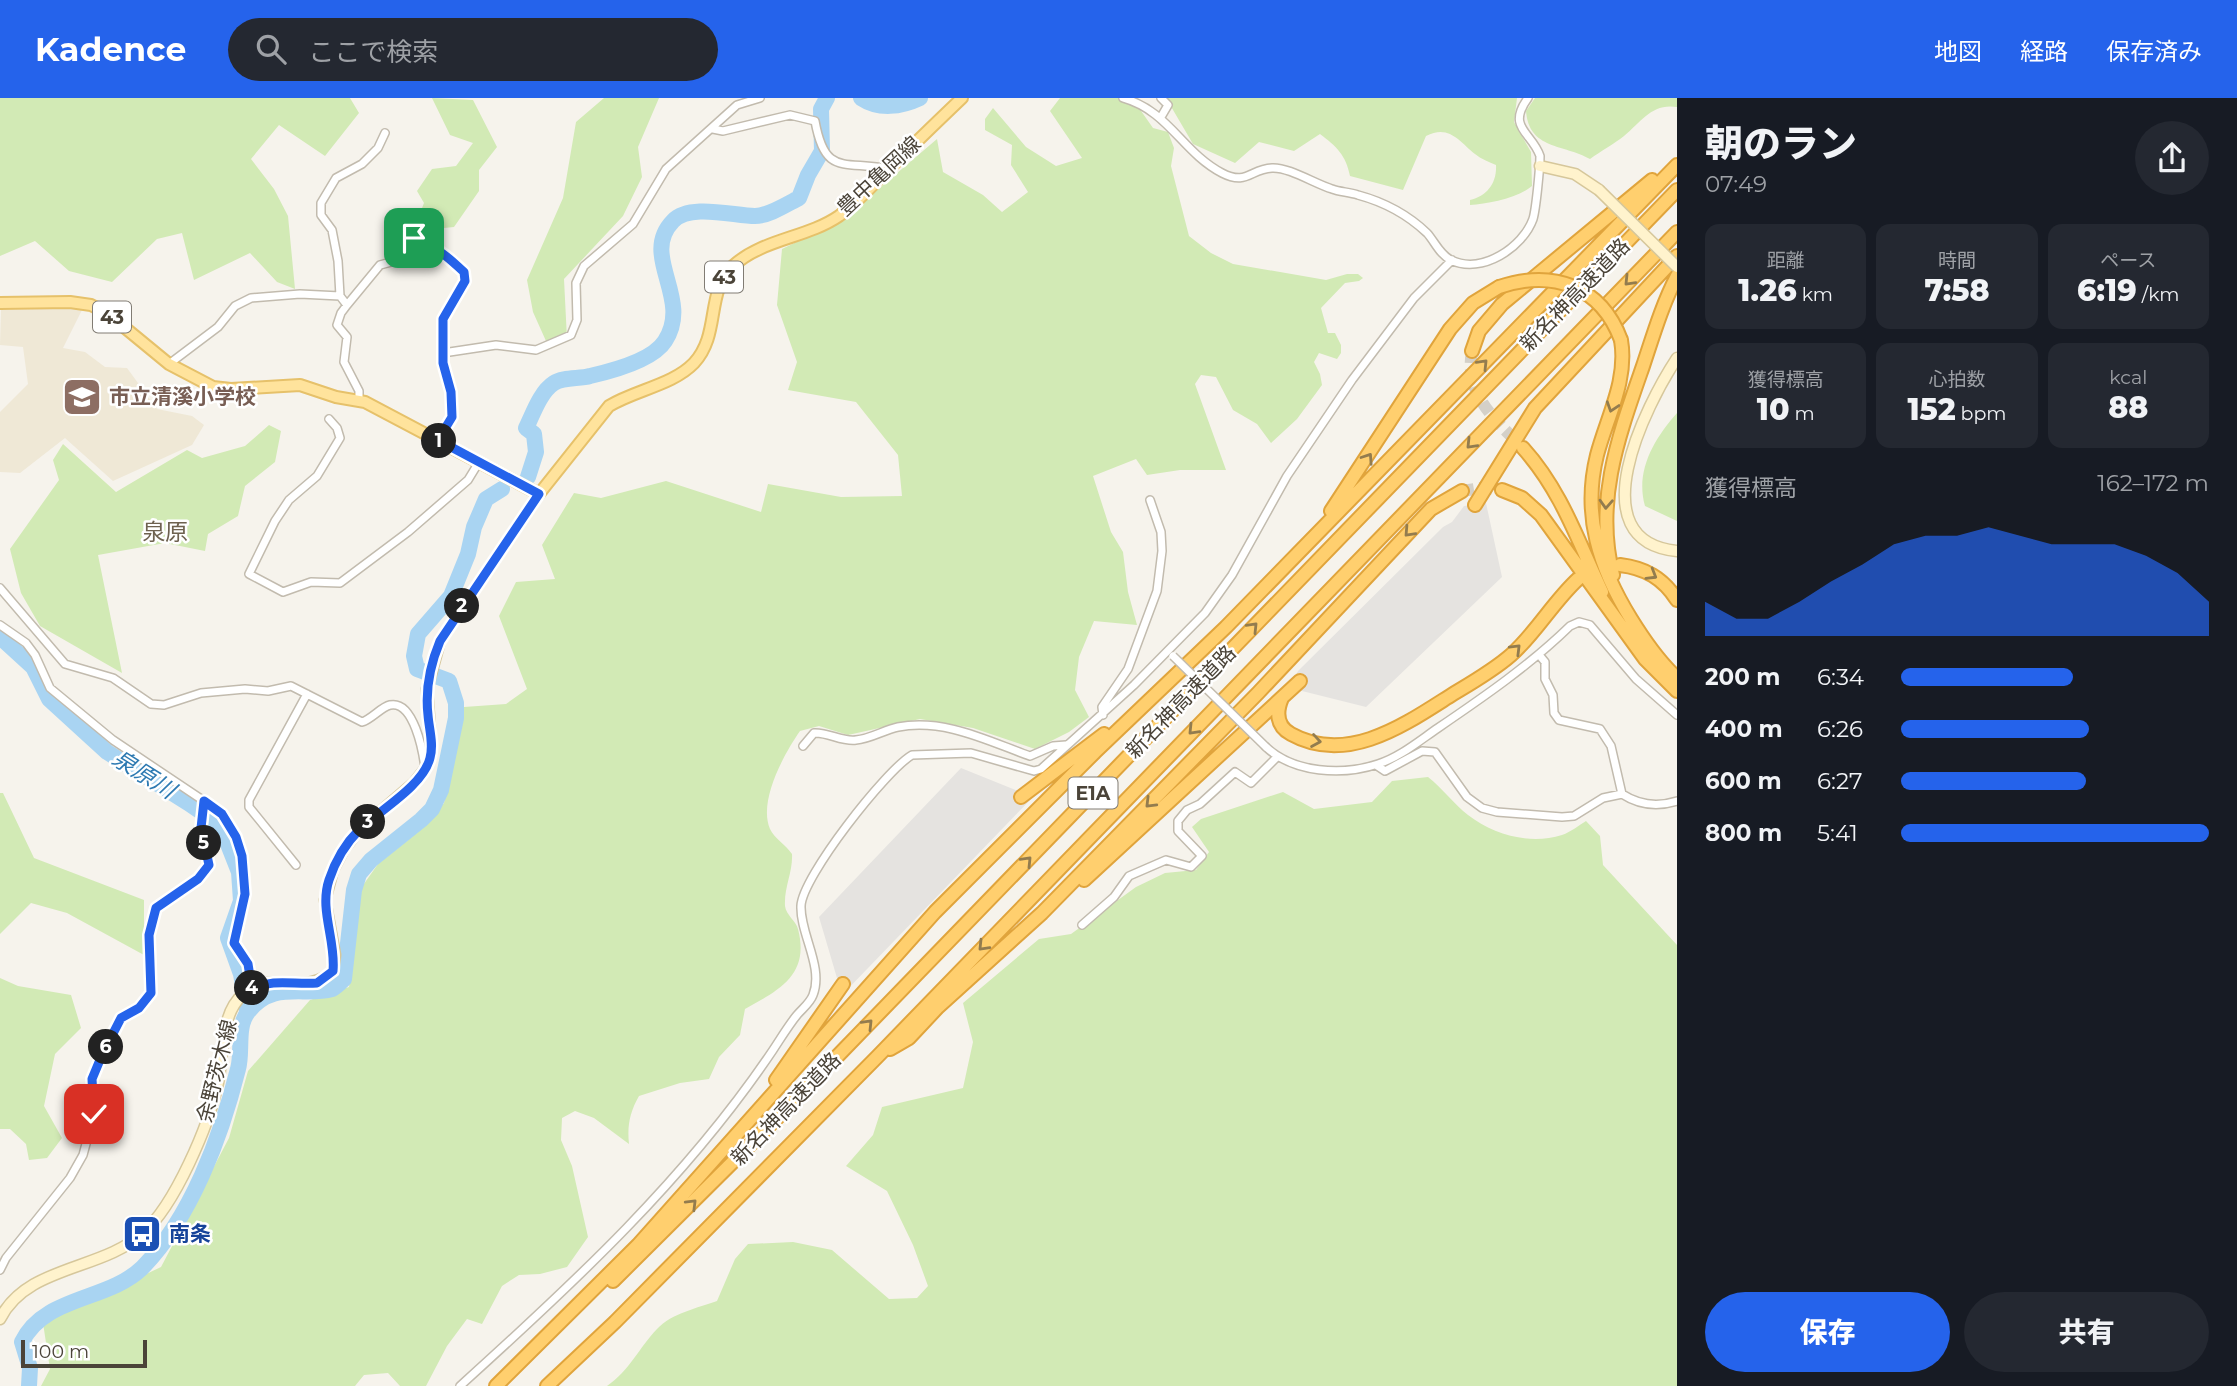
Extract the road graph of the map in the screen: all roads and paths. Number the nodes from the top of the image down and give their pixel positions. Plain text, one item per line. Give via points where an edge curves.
1 (760, 98) edge
2 (962, 98) edge
3 (1122, 98) edge
4 (1161, 98) edge
5 (1528, 98) edge
6 (1161, 117) junction
7 (713, 129) junction
8 (385, 133) dead end
9 (1677, 159) edge
10 (1677, 165) edge
11 (1540, 166) junction
12 (889, 169) junction
13 (1677, 190) edge
14 (1677, 232) edge
15 (1677, 256) edge
16 (1451, 260) junction
17 (1677, 267) edge
18 (1677, 276) edge
19 (340, 296) junction
20 (0, 303) edge
21 (347, 305) junction
22 (1472, 351) tunnel mouth
23 (443, 353) junction
24 (1677, 358) edge
25 (169, 364) junction
26 (359, 401) junction
27 (329, 419) dead end
28 (438, 440) junction
29 (1523, 448) tunnel mouth
30 (479, 462) junction
31 (1502, 489) tunnel mouth
32 (1462, 491) tunnel mouth
33 (539, 494) junction
34 (1150, 500) dead end
35 (1475, 505) dead end
36 (1677, 551) edge
37 (1299, 553) junction
38 (1620, 565) dead end
39 (1578, 579) dead end
40 (0, 588) edge
41 (1677, 600) edge
42 (1622, 618) junction
43 (0, 625) edge
44 (1170, 653) junction
45 (1539, 656) junction
46 (1677, 678) edge
47 (1300, 681) dead end
48 (1159, 691) junction
49 (1677, 691) edge
50 (307, 694) junction
51 (1282, 698) junction
52 (1103, 715) junction
53 (1677, 715) edge
54 (1067, 745) junction
55 (803, 746) dead end
56 (1277, 757) junction
57 (1376, 765) junction
58 (425, 769) junction
59 (1622, 794) junction
60 (1021, 797) dead end
61 (204, 801) junction
62 (1677, 801) edge
63 (296, 865) dead end
64 (1042, 913) junction
65 (1082, 925) dead end
66 (843, 985) dead end
67 (250, 990) junction
68 (878, 1056) junction
69 (739, 1132) junction
70 (0, 1270) edge
71 (0, 1319) edge
72 (460, 1386) edge
73 (498, 1386) edge
74 (547, 1386) edge

1 - 7 street via 737,106
2 - 12 main road, 豊中亀岡線 / 43
3 - 6 street via 1142,103
4 - 6 street via 1168,105
5 - 11 street via 1520,125 1538,148
6 - 16 street via 1203,160 1233,178 1246,179 1278,169 1382,202 1417,225
7 - 12 street via 723,131 790,116 815,121 819,145 832,162
7 - 23 street via 666,169 633,224 584,266 576,283 577,320 570,335 536,350 496,345
8 - 19 street via 362,164 336,178 321,203 321,215 332,230
9 - 22 highway via 1502,304 1479,331
37 -> 10 highway
11 - 16 street via 1534,217 1522,238 1490,261
11 - 17 main road, bridge via 1575,174 1599,190
12 - 33 main road, 豊中亀岡線 / 43 via 838,216 733,266 717,290 710,337 692,365 609,406
73 -> 13 highway, 新名神高速道路 / E1A via 663,1233
14 -> 68 highway, 新名神高速道路 / E1A
15 - 35 highway via 1535,408
16 - 44 street via 1372,352 1287,476 1232,575
18 -> 42 highway via 1619,437 1608,481 1609,561
19 - 21 street
19 - 25 street via 251,298 234,306 218,327
20 - 25 main road, 43 via 90,305 107,313
21 - 23 street via 380,265 395,261 412,240 430,244 464,272 465,281 443,319
21 - 26 street via 337,324 346,337 344,362 359,391
23 - 28 street via 452,417
24 - 36 main road via 1649,408 1624,500 1635,533 1652,545
25 - 26 main road, 43 via 213,387 300,385
26 - 28 main road, 43
27 - 30 street via 340,438 333,452 317,476 289,500 249,574 283,592 311,582 340,583 468,480
28 - 30 main road, 43
29 - 42 highway via 1563,504
30 - 33 main road, 43
31 - 42 highway via 1522,498 1541,515
32 -> 64 highway via 1422,518
33 - 58 main road via 440,641 428,681 431,744
34 - 52 street via 1161,532 1157,591 1128,669 1102,707
37 -> 42 highway, bridge via 1345,492 1450,329 1473,303 1514,282 1541,279 1571,285 1608,313 1623,352 1621,380 1597,456 1591,508 1599,557
37 - 48 highway
38 -> 41 highway via 1647,571 1669,587
51 -> 39 highway via 1279,721 1305,740 1353,743 1383,736 1511,655
40 - 50 street via 65,664 113,678 151,704 226,690 268,691 291,686
42 - 46 highway
42 - 49 highway via 1651,666
43 - 61 street via 26,643 50,688 113,740
44 - 52 street
44 - 56 street, bridge
45 - 53 street via 1570,626 1590,625 1636,680
45 - 57 street via 1407,749
45 - 59 street via 1545,662 1554,713 1559,720 1600,729 1611,746
47 - 51 highway
48 - 60 highway
48 - 69 highway via 935,912
50 - 58 street via 362,722 388,705 407,711
50 - 63 street via 249,800 249,807
51 - 64 highway via 1104,864
52 - 54 street
54 - 55 street via 1030,756 972,733 914,725 855,741 814,733
54 - 72 street via 1034,771 971,753 912,755 880,786 845,826 802,900 815,980 810,1002 699,1149 588,1267
56 - 57 street via 1311,769
56 - 65 street via 1251,783 1236,772 1178,821 1178,831 1202,856 1191,867 1166,860 1129,876 1114,897
57 - 59 street via 1385,771 1422,751 1436,752 1467,797 1497,812 1574,816 1603,798
58 - 67 main road, 余野茨木線 via 358,831 333,870 325,900 335,955 333,971 317,983 280,981
59 - 62 street via 1656,805
61 - 67 street via 222,814 242,856 245,894 234,943 248,964
61 - 70 street via 201,828 209,865 198,879 156,908 149,935 151,993 139,1008 121,1018 92,1079 94,1114 83,1155
64 - 68 highway via 909,1038
66 - 69 highway
67 - 71 main road, 余野茨木線 via 230,1013 218,1082 199,1140 154,1222 102,1259 33,1286
68 - 74 highway, 新名神高速道路 / E1A
69 - 73 highway via 638,1245

